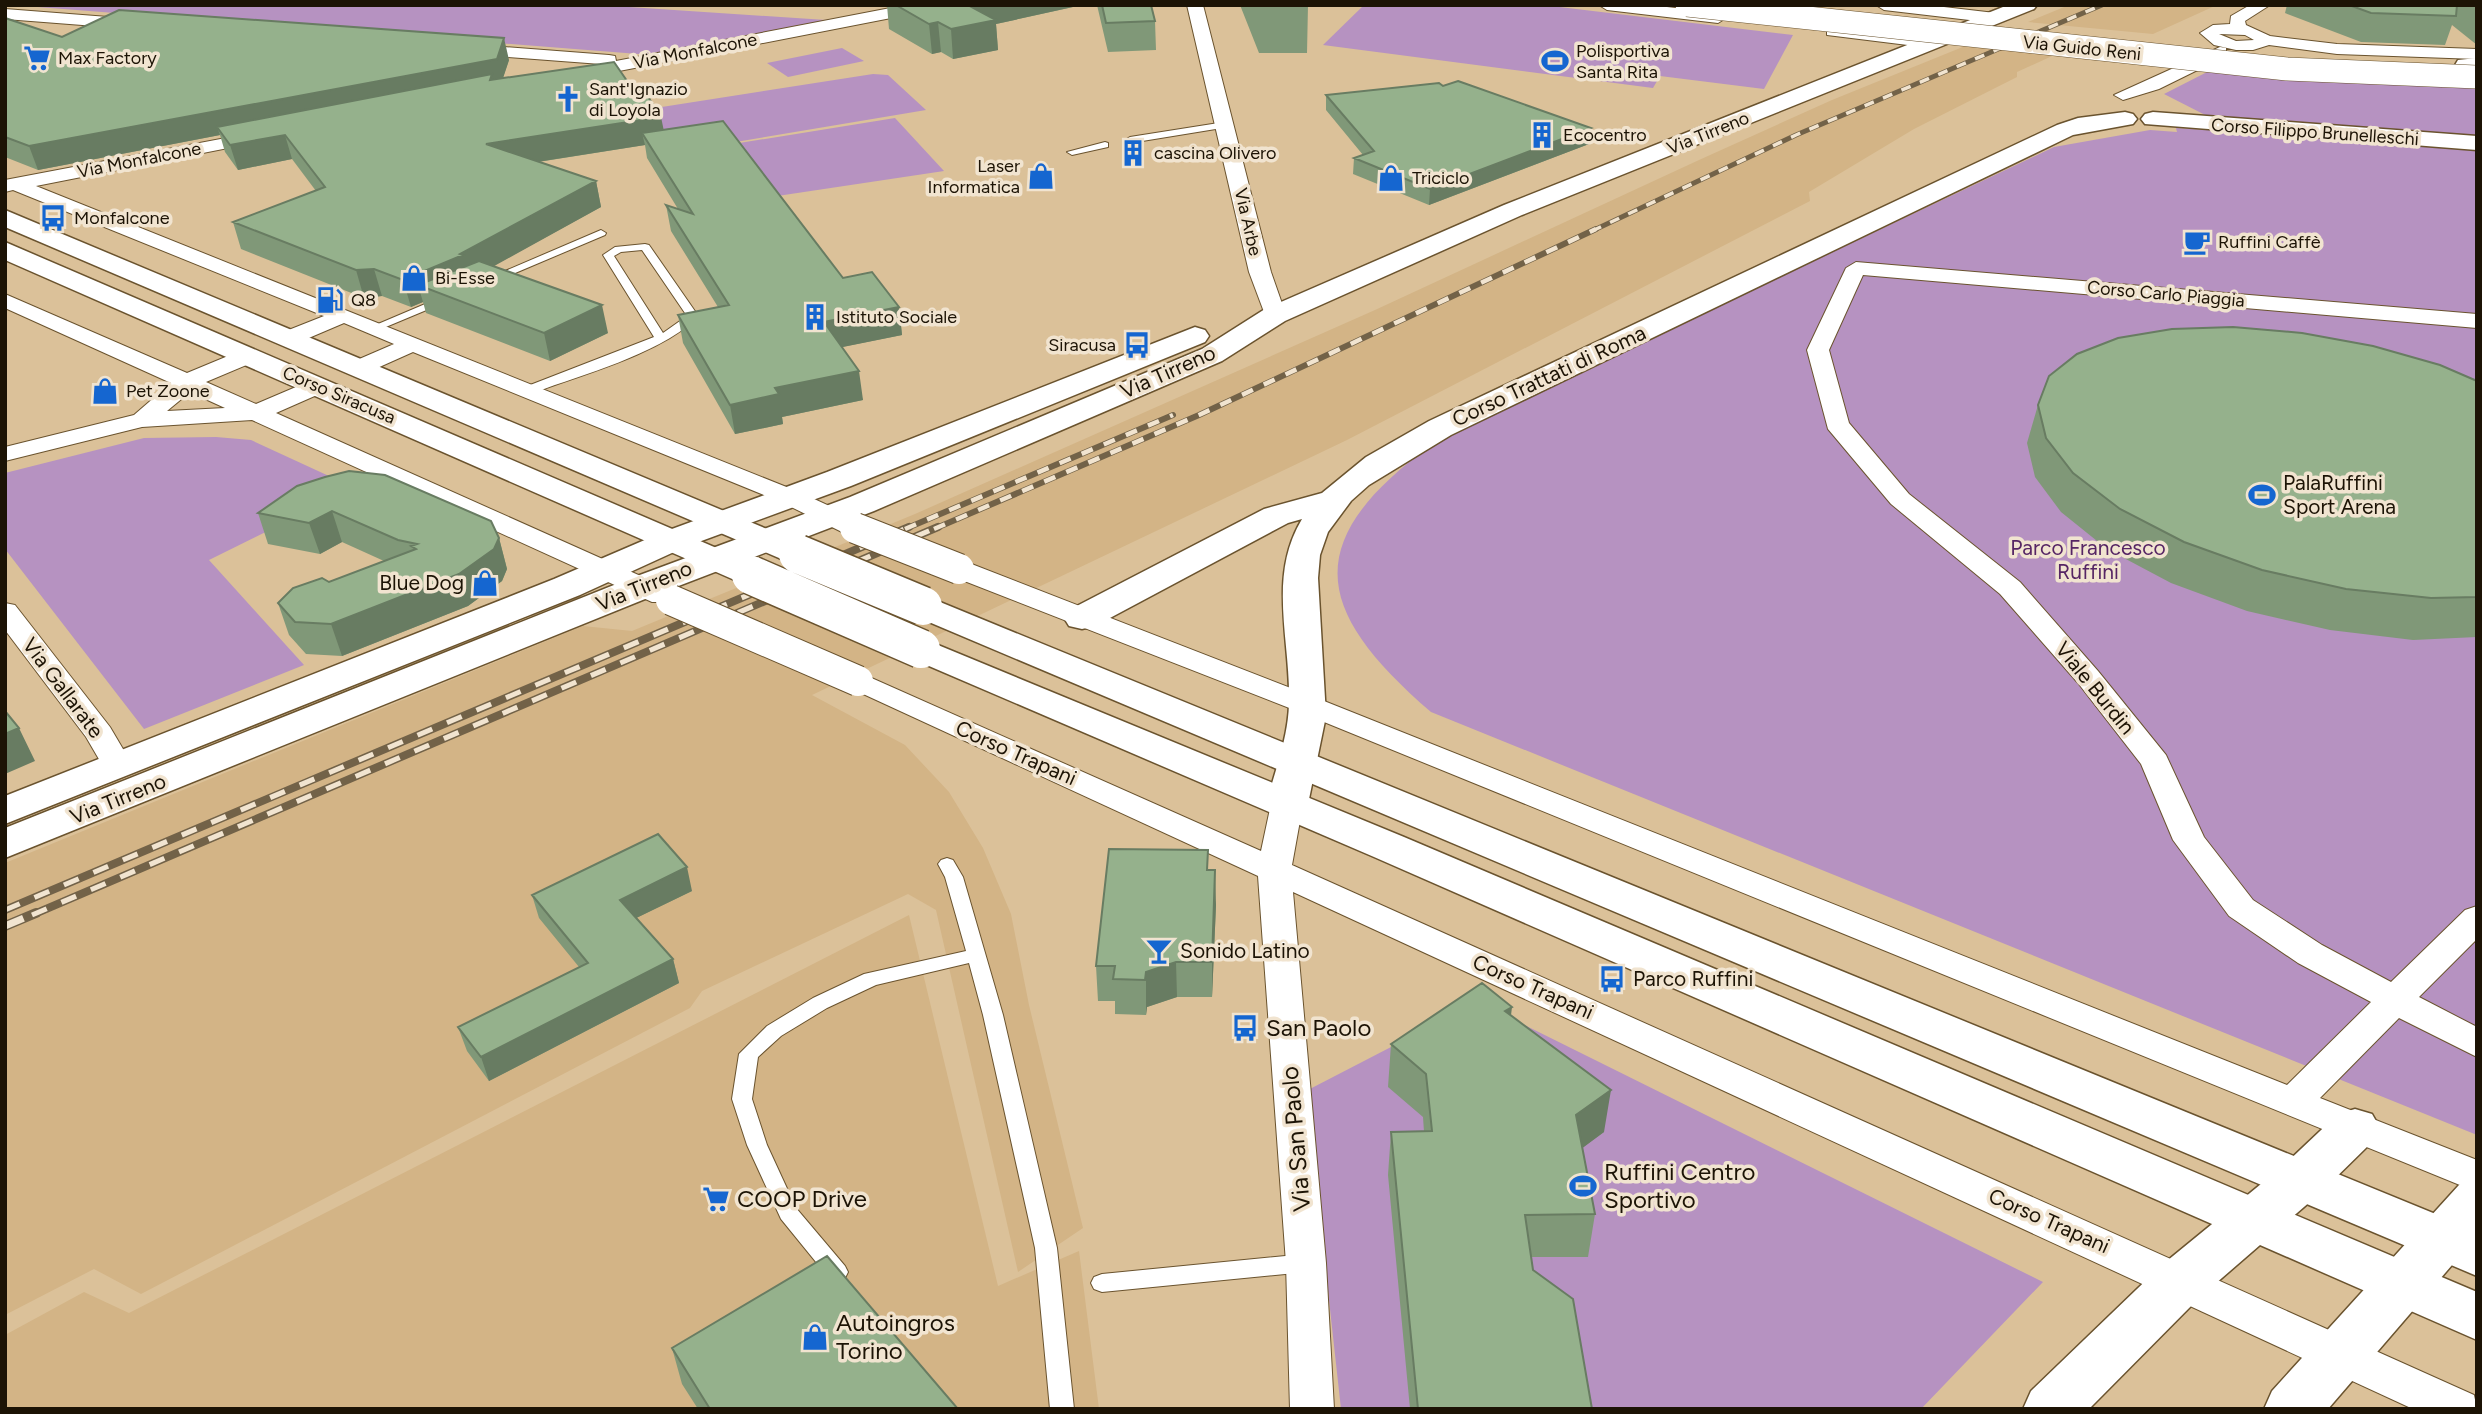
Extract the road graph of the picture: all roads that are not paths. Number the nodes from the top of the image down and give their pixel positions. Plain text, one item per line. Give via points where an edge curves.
1 (932, 5) edge
2 (1195, 5) edge
3 (1607, 5) edge
4 (1687, 5) edge
5 (1788, 5) edge
6 (1884, 5) edge
7 (2027, 5) edge
8 (2262, 5) edge
9 (5, 14) edge
10 (1995, 18) junction
11 (158, 26) edge
12 (2238, 36) junction
13 (1932, 43) junction
14 (450, 48) edge
15 (628, 65) junction
16 (2474, 65) edge
17 (559, 78) edge
18 (2156, 103) junction
19 (2097, 104) junction
20 (1225, 125) junction
21 (276, 133) edge
22 (1130, 140) dead end
23 (2477, 143) edge
24 (1105, 145) dead end
25 (1072, 152) dead end
26 (8, 184) edge
27 (5, 218) edge
28 (601, 233) dead end
29 (5, 250) edge
30 (1856, 268) joint
31 (473, 287) edge
32 (460, 292) edge
33 (7, 302) edge
34 (345, 315) junction
35 (1275, 315) junction
36 (2477, 321) edge
37 (377, 327) junction
38 (289, 338) junction
39 (661, 339) junction
40 (414, 343) junction
41 (248, 356) junction
42 (358, 368) junction
43 (187, 382) junction
44 (318, 386) junction
45 (529, 390) junction
46 (256, 413) junction
47 (142, 420) junction
48 (5, 454) edge
49 (790, 496) junction
50 (1333, 500) junction
51 (722, 522) junction
52 (842, 522) junction
53 (673, 540) junction
54 (764, 540) junction
55 (714, 558) junction
56 (604, 570) junction
57 (656, 593) junction
58 (5, 611) edge
59 (1082, 618) junction
60 (1308, 705) junction
61 (1296, 760) junction
62 (118, 766) junction
63 (1287, 804) junction
64 (5, 811) edge
65 (5, 844) edge
66 (947, 864) dead end
67 (1274, 870) junction
68 (2477, 918) edge
69 (977, 955) junction
70 (2396, 998) junction
71 (2477, 1044) edge
72 (2292, 1102) junction
73 (2355, 1128) junction
74 (2477, 1177) edge
75 (2301, 1180) junction
76 (2477, 1200) edge
77 (2252, 1219) junction
78 (2460, 1247) edge
79 (1306, 1263) junction
80 (2180, 1281) junction
81 (1102, 1283) dead end
82 (2402, 1284) junction
83 (849, 1286) edge
84 (2477, 1317) edge
85 (2341, 1356) junction
86 (1062, 1409) edge
87 (1312, 1409) edge
88 (2051, 1409) edge
89 (2292, 1409) edge
90 (2459, 1409) edge

1 - 15 street, Via Monfalcone
2 - 20 street, Via Arbe
3 - 13 street
4 - 16 street, Via Guido Reni, bridge via 2287,69
5 - 16 street, Via Guido Reni via 2289,57
6 - 10 street
7 - 10 street, Via Tirreno
8 - 12 street via 2237,19
9 - 11 street
10 - 13 street, Via Tirreno
12 - 16 street via 2256,45 2266,40
12 - 18 street
13 - 35 street, Via Tirreno via 1513,210
14 - 15 street via 619,60
15 - 17 street, Via Monfalcone
18 - 19 street
18 - 19 street, Corso Trattati di Roma via 2125,119
18 - 23 street, Corso Filippo Brunelleschi via 2223,126
19 - 50 street, Corso Trattati di Roma via 1440,428 1386,457
20 - 22 lane
20 - 35 street, Via Arbe via 1260,272
21 - 26 street, Via Monfalcone
24 - 25 lane
26 - 34 street
27 - 38 street, Corso Siracusa
28 - 31 lane
29 - 41 street, Corso Siracusa
30 - 36 street, Corso Carlo Piaggia
30 - 70 street, Viale Burdin via 1818,350 1837,424 1900,499 2010,588 2088,677 2155,762 2189,840 2241,908 2310,954
32 - 37 lane
33 - 43 street
34 - 37 street
34 - 38 street, Corso Siracusa
35 - 49 street, Via Tirreno via 1185,338
35 - 52 street, Via Tirreno via 1212,355
37 - 40 street
38 - 42 street, Corso Siracusa
39 - 39 lane via 693,317 645,247 619,248 608,255
39 - 45 lane
40 - 42 street, Corso Siracusa
40 - 45 street
41 - 43 street
41 - 44 street, Corso Siracusa
42 - 51 street, Corso Siracusa
43 - 46 street
43 - 47 street
44 - 46 street
44 - 53 street, Corso Siracusa
45 - 49 street
46 - 47 street
46 - 56 street
47 - 48 street
49 - 51 street, Via Tirreno
49 - 52 street
50 - 59 street via 1276,516
50 - 60 street, Corso Trattati di Roma via 1310,531 1302,558
51 - 53 street, Via Tirreno
51 - 54 street
52 - 54 street, Via Tirreno
52 - 59 street, bridge
53 - 55 street
53 - 56 street, Via Tirreno
54 - 55 street, Via Tirreno
54 - 61 street, bridge
55 - 57 street, Via Tirreno
55 - 63 street, bridge
56 - 57 street, Corso Trapani
56 - 62 street, Via Tirreno
57 - 65 street, Via Tirreno
57 - 67 street, Corso Trapani, bridge
58 - 62 street, Via Gallarate
59 - 60 street
60 - 61 street, Corso Trattati di Roma
60 - 72 street
61 - 63 street, Corso Trattati di Roma
61 - 75 street
62 - 64 street, Via Tirreno
63 - 67 street, Corso Trattati di Roma
63 - 77 street
66 - 69 lane
67 - 79 street, Via San Paolo
67 - 80 street, Corso Trapani
68 - 70 street
69 - 83 lane via 871,979 774,1031 749,1054 743,1099 757,1145 788,1213
69 - 86 lane via 1046,1248
70 - 71 street, Viale Burdin
70 - 72 street
72 - 73 street
73 - 74 street
73 - 75 street
75 - 77 street
75 - 78 street
76 - 78 street
77 - 80 street
77 - 82 street
78 - 82 street
79 - 81 lane
79 - 87 street, Via San Paolo
80 - 85 street, Corso Trapani
80 - 88 street
82 - 84 street
82 - 85 street
85 - 89 street
85 - 90 street, Corso Trapani

